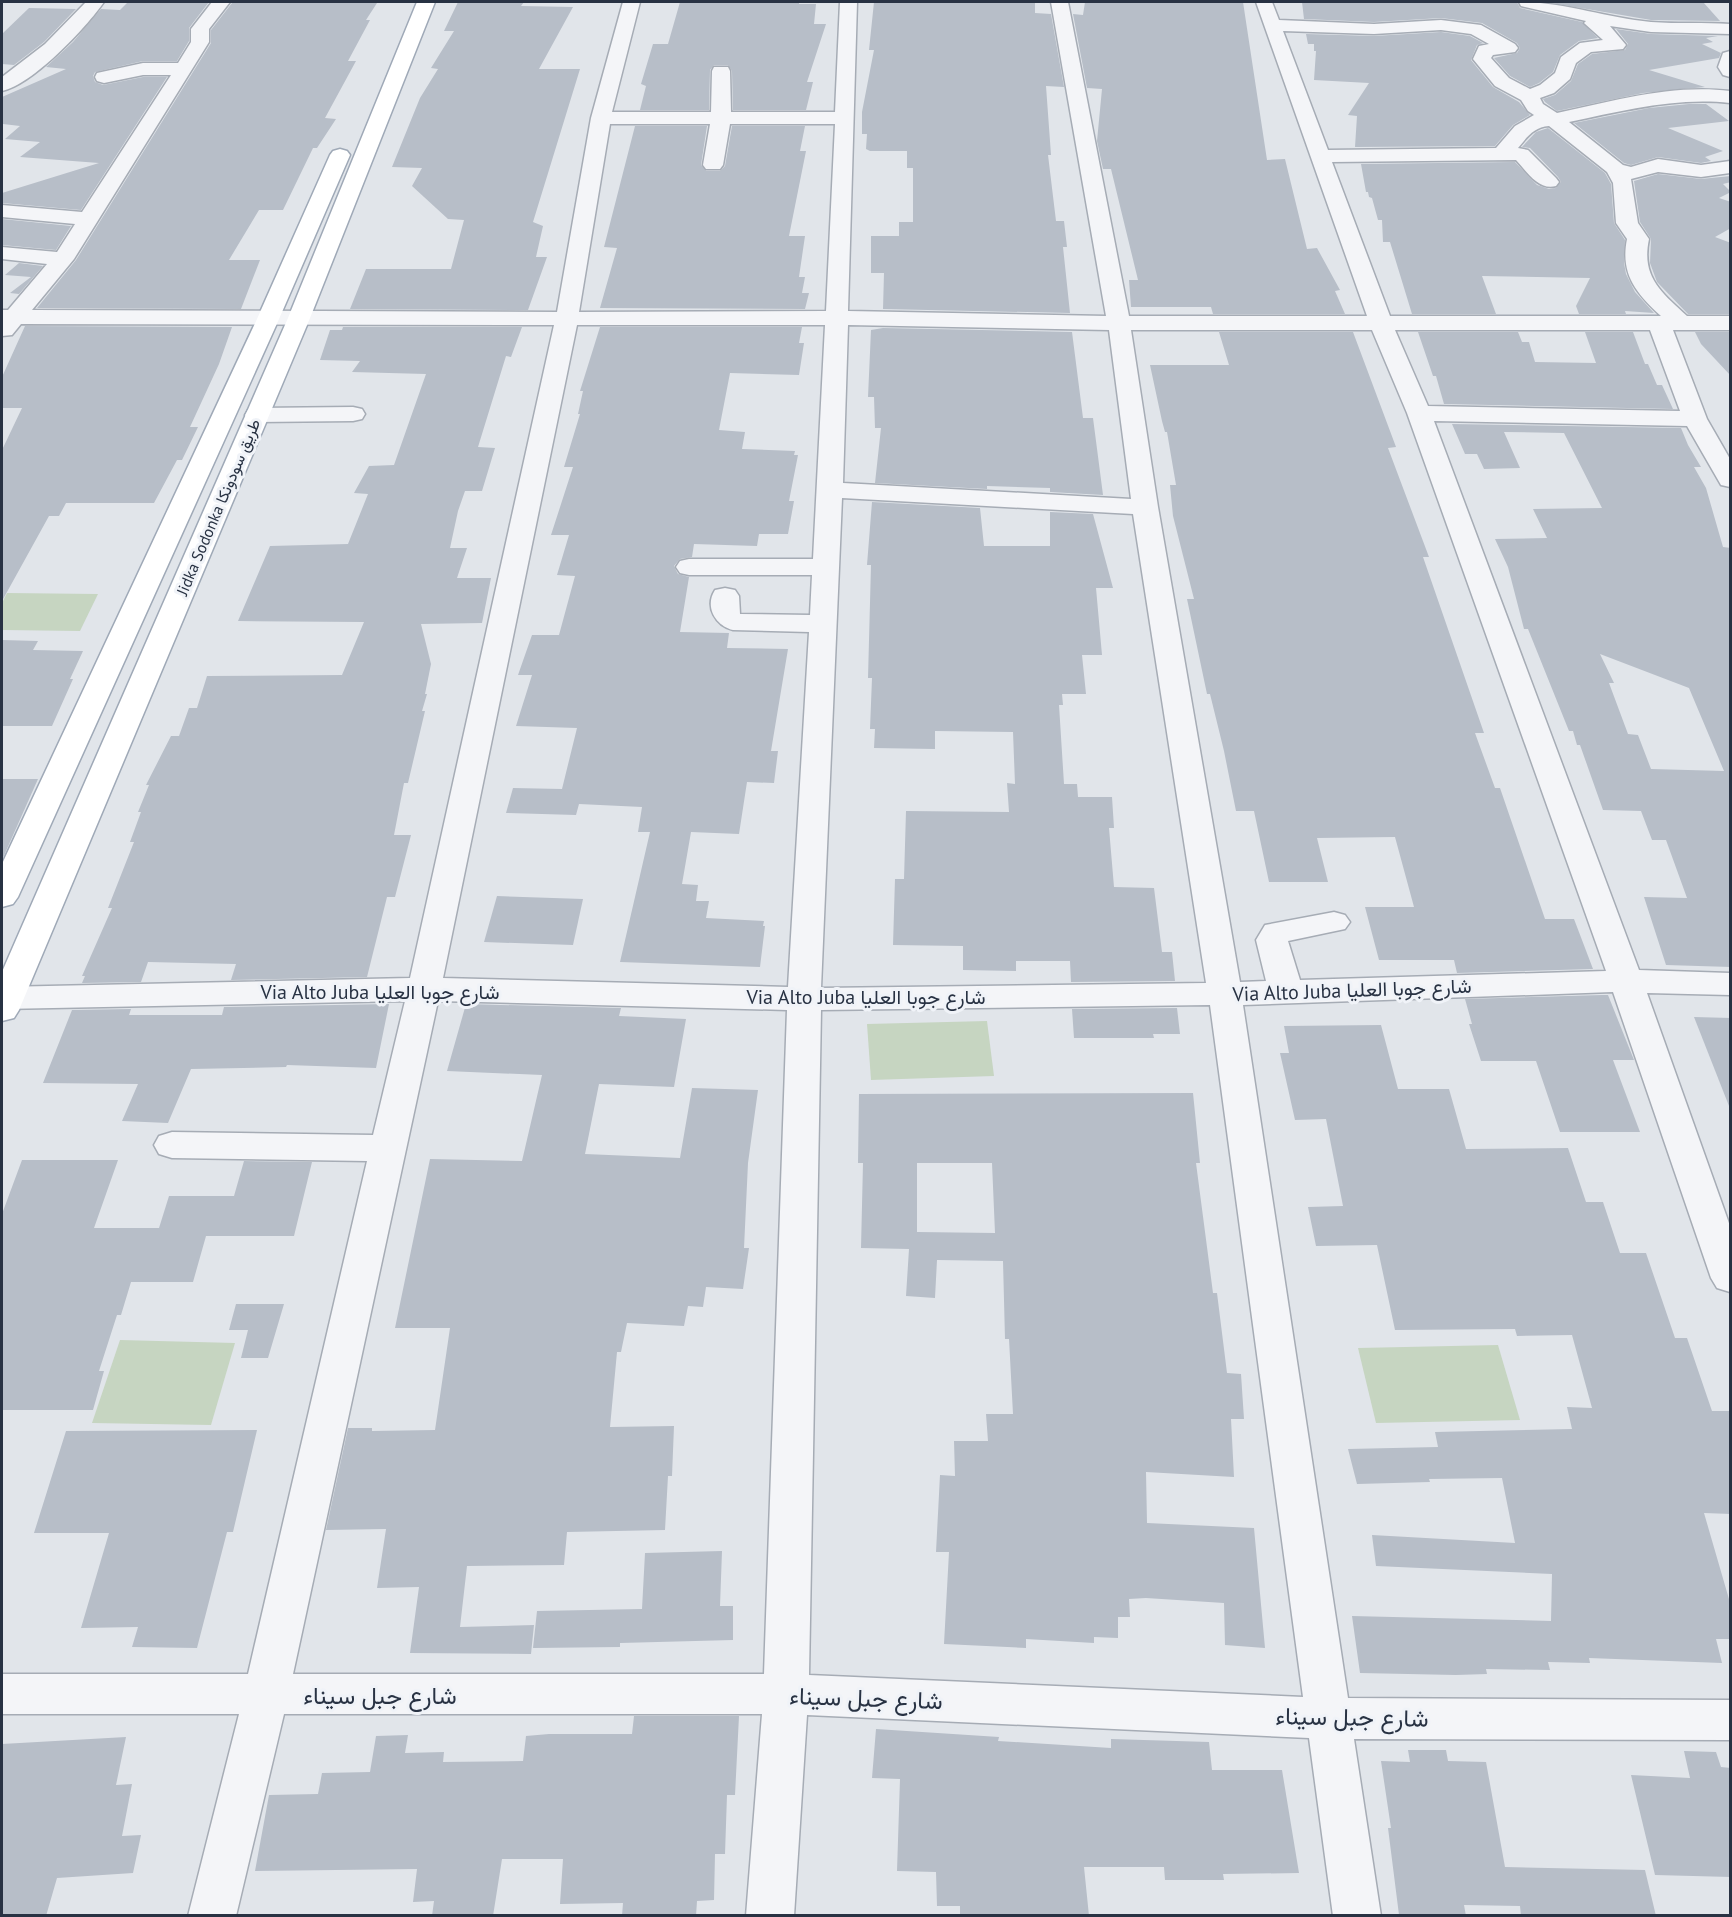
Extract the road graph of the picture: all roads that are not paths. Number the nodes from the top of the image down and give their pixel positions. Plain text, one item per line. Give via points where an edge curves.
1 (95, 2) edge
2 (221, 2) edge
3 (406, 2) edge
4 (426, 2) edge
5 (631, 2) edge
6 (849, 2) edge
7 (1060, 2) edge
8 (1527, 2) edge
9 (1268, 13) edge
10 (1600, 19) junction
11 (1731, 29) edge
12 (1731, 57) edge
13 (183, 69) junction
14 (721, 71) dead end
15 (1731, 72) edge
16 (104, 77) dead end
17 (381, 84) junction
18 (2, 85) edge
19 (1529, 96) junction
20 (1731, 97) edge
21 (721, 117) junction
22 (601, 118) junction
23 (843, 118) junction
24 (1552, 120) junction
25 (1503, 153) junction
26 (1322, 156) junction
27 (713, 165) dead end
28 (1731, 167) edge
29 (1616, 169) junction
30 (1549, 182) dead end
31 (2, 211) edge
32 (88, 219) junction
33 (2, 253) edge
34 (63, 259) junction
35 (299, 318) junction
36 (567, 318) junction
37 (836, 318) junction
38 (268, 319) junction
39 (6, 322) edge
40 (1381, 322) junction
41 (1119, 323) junction
42 (1731, 323) edge
43 (1670, 324) junction
44 (1419, 413) junction
45 (353, 414) dead end
46 (257, 415) junction
47 (1695, 419) junction
48 (1731, 480) edge
49 (830, 490) junction
50 (1145, 507) junction
51 (689, 567) dead end
52 (826, 567) junction
53 (726, 596) dead end
54 (824, 624) junction
55 (121, 731) junction
56 (79, 732) junction
57 (2, 897) edge
58 (1334, 922) dead end
59 (1626, 981) junction
60 (1731, 984) edge
61 (423, 988) junction
62 (1286, 992) junction
63 (1225, 994) junction
64 (804, 999) junction
65 (3, 1002) edge
66 (172, 1145) dead end
67 (387, 1148) junction
68 (1731, 1278) edge
69 (2, 1694) edge
70 (786, 1694) junction
71 (266, 1695) junction
72 (1327, 1718) junction
73 (1731, 1719) edge
74 (212, 1916) edge
75 (770, 1916) edge
76 (1357, 1916) edge

1 - 18 street via 37,61
2 - 13 street via 200,29 200,42
3 - 17 main road, Jidka Sodonka طريق سودونكا
4 - 17 main road, Jidka Sodonka طريق سودونكا
5 - 22 street
6 - 23 street
7 - 41 street
8 - 10 street
9 - 19 street via 1353,28 1441,25 1475,29 1509,48 1485,50 1482,59 1502,82
9 - 26 street
10 - 11 street via 1652,27
10 - 19 street via 1594,25 1617,45 1586,47 1568,61 1563,75 1547,89
12 - 15 street via 1727,67
13 - 16 street via 143,69
13 - 32 street
14 - 21 street
17 - 35 main road, Jidka Sodonka طريق سودونكا
17 - 38 main road, Jidka Sodonka طريق سودونكا
19 - 24 street via 1535,107
20 - 24 street via 1701,94 1640,100
21 - 22 street
21 - 23 street
21 - 27 street
22 - 36 street
23 - 37 street
24 - 25 street via 1536,121 1522,130
24 - 29 street
25 - 26 street
25 - 30 street via 1521,154
26 - 40 street
28 - 29 street via 1698,171 1664,164 1642,168 1634,174
29 - 43 street via 1623,183 1627,223 1638,239 1636,271
31 - 32 street
32 - 34 street
33 - 34 street
34 - 39 street
35 - 36 street
35 - 38 street
35 - 46 main road, Jidka Sodonka طريق سودونكا
36 - 37 street
36 - 61 street
37 - 41 street
37 - 49 street
38 - 39 street
38 - 56 main road, Jidka Sodonka طريق سودونكا
40 - 41 street
40 - 43 street
40 - 44 street
41 - 50 street
42 - 43 street
43 - 47 street
44 - 47 street
44 - 59 street
45 - 46 street
46 - 55 main road, Jidka Sodonka طريق سودونكا
47 - 48 street
49 - 50 street
49 - 52 street
50 - 63 street
51 - 52 street
52 - 54 street
53 - 54 street via 726,616 733,622
54 - 64 street
55 - 56 main road
55 - 65 main road, Jidka Sodonka طريق سودونكا
56 - 57 main road, Jidka Sodonka طريق سودونكا
58 - 62 street via 1277,932 1272,940
59 - 60 street, Via Alto Juba شارع جوبا العليا
59 - 62 street, Via Alto Juba شارع جوبا العليا
59 - 68 street
61 - 64 street, Via Alto Juba شارع جوبا العليا
61 - 65 street, Via Alto Juba شارع جوبا العليا
61 - 67 street
62 - 63 street, Via Alto Juba شارع جوبا العليا
63 - 64 street, Via Alto Juba شارع جوبا العليا
63 - 72 street
64 - 70 street
66 - 67 street
67 - 71 street
69 - 71 street, شارع جبل سيناء
70 - 71 street, شارع جبل سيناء
70 - 72 street, شارع جبل سيناء
70 - 75 street
71 - 74 street
72 - 73 street, شارع جبل سيناء
72 - 76 street

